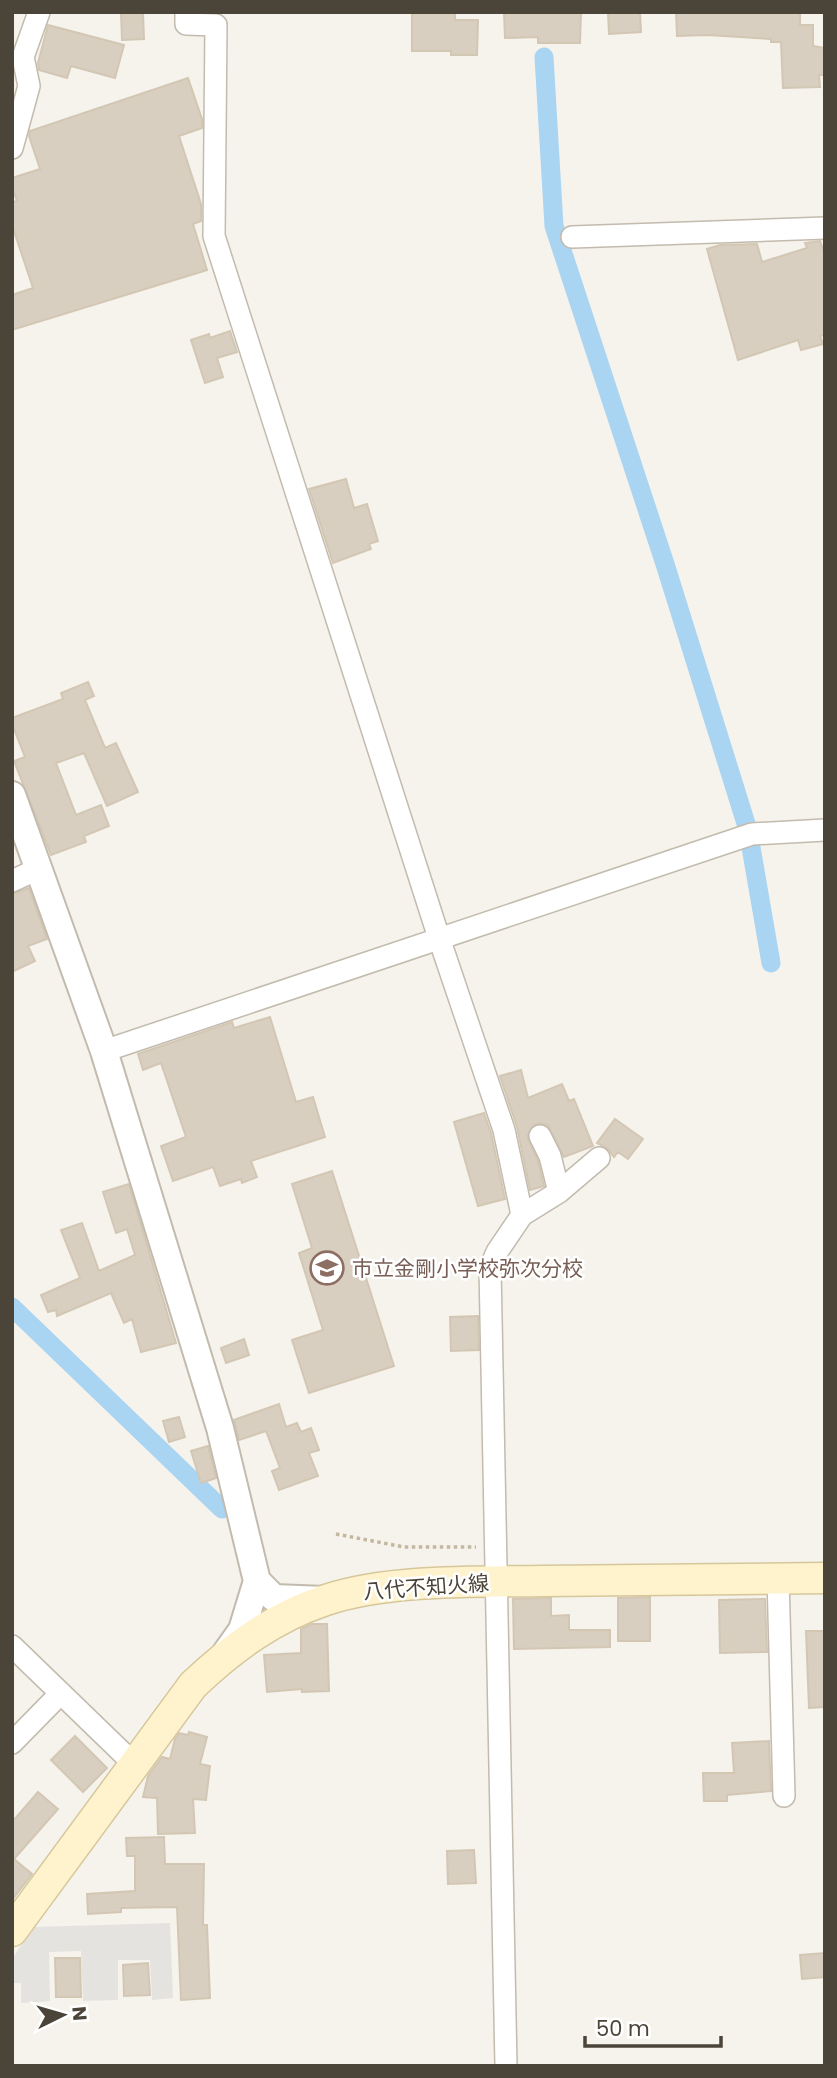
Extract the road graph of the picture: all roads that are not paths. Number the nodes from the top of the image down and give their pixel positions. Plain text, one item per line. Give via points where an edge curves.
1 (40, 12) edge
2 (186, 12) edge
3 (12, 148) edge
4 (825, 228) edge
5 (572, 237) dead end
6 (12, 795) edge
7 (825, 830) edge
8 (38, 869) junction
9 (12, 881) edge
10 (439, 938) junction
11 (104, 1051) junction
12 (540, 1136) dead end
13 (599, 1158) dead end
14 (559, 1192) junction
15 (522, 1215) junction
16 (778, 1578) junction
17 (825, 1578) edge
18 (257, 1581) junction
19 (496, 1582) junction
20 (326, 1600) junction
21 (12, 1646) edge
22 (225, 1654) junction
23 (61, 1693) junction
24 (12, 1743) edge
25 (134, 1763) junction
26 (784, 1796) dead end
27 (12, 1931) edge
28 (506, 2066) edge

1 - 3 street via 23,57 29,86
2 - 10 street via 186,24 216,26 214,236
4 - 5 street
6 - 8 street
7 - 10 street via 752,834
8 - 9 street
8 - 11 street
10 - 11 street
10 - 15 street via 503,1130
11 - 18 street via 220,1428
12 - 14 street
13 - 14 street
14 - 15 street
15 - 19 street via 490,1268
16 - 17 main road, 八代不知火線
16 - 19 main road, 八代不知火線
16 - 26 street
18 - 20 street via 274,1598
18 - 22 street via 242,1630
19 - 20 main road, 八代不知火線 via 374,1587
19 - 28 street
20 - 22 main road, 八代不知火線 via 261,1629
21 - 23 street
22 - 25 main road, 八代不知火線 via 193,1685
23 - 24 street
23 - 25 street
25 - 27 main road, 八代不知火線

